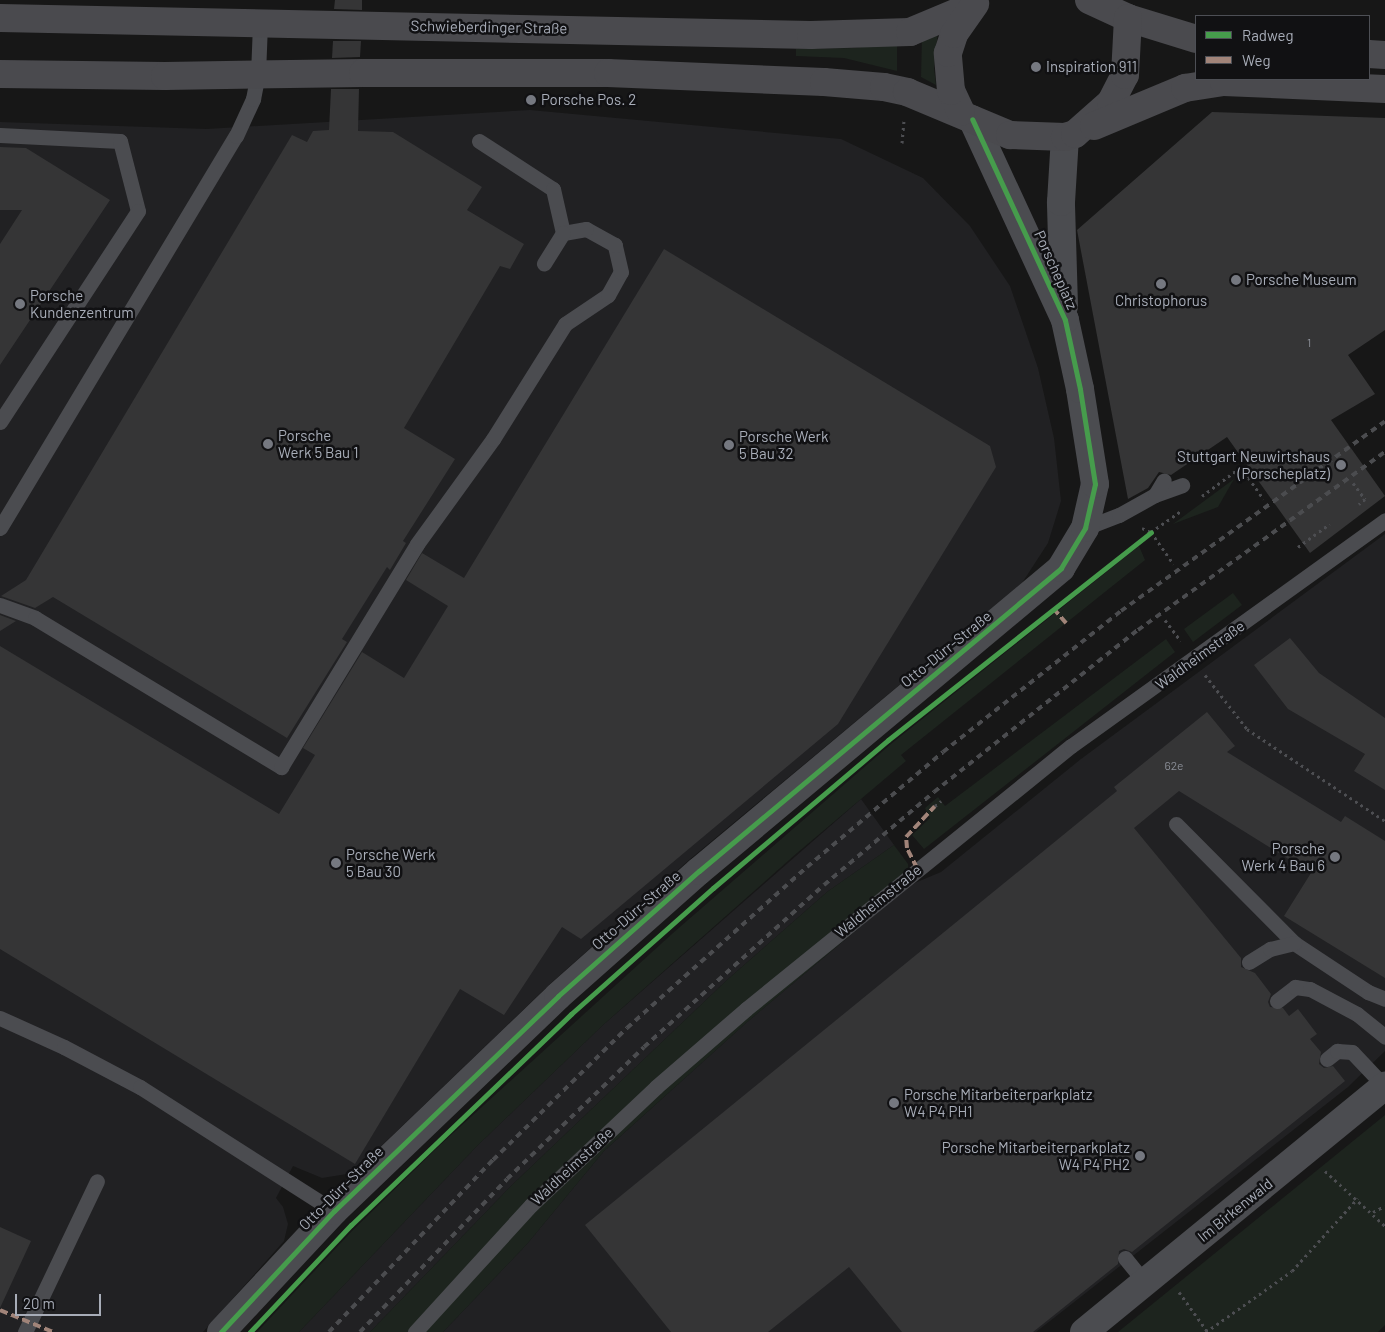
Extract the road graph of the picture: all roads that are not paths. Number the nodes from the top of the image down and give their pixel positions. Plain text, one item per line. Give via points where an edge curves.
1 (1089, 0) edge
2 (977, 3) edge
3 (1126, 11) edge
4 (0, 18) edge
5 (260, 24) junction
6 (1195, 39) edge
7 (1370, 54) edge
8 (1385, 55) edge
9 (0, 74) edge
10 (258, 74) junction
11 (1385, 89) edge
12 (967, 116) junction
13 (0, 135) edge
14 (1070, 136) junction
15 (480, 141) dead end
16 (563, 233) junction
17 (544, 264) dead end
18 (1065, 320) junction
19 (0, 422) edge
20 (1164, 480) dead end
21 (1182, 485) dead end
22 (1155, 495) junction
23 (1385, 520) edge
24 (0, 528) edge
25 (1085, 528) junction
26 (0, 605) edge
27 (1176, 824) dead end
28 (1294, 943) junction
29 (1249, 962) dead end
30 (1385, 999) edge
31 (1277, 1001) dead end
32 (0, 1018) edge
33 (1385, 1037) edge
34 (1327, 1059) dead end
35 (1384, 1086) edge
36 (97, 1181) dead end
37 (334, 1211) junction
38 (1126, 1258) dead end
39 (1145, 1283) junction
40 (25, 1332) edge
41 (221, 1332) edge
42 (415, 1332) edge
43 (1084, 1332) edge

1 - 3 main road
2 - 5 main road, Schwieberdinger Straße via 910,32 811,35
2 - 12 main road, Porscheplatz via 954,34 948,53 951,91
3 - 6 main road
3 - 14 main road via 1125,75 1111,102
4 - 5 main road, Schwieberdinger Straße
5 - 10 lane
7 - 8 main road
9 - 10 main road
10 - 12 main road via 608,73 824,82 884,87
10 - 24 lane via 253,99 236,136
11 - 14 main road via 1224,82 1185,88
12 - 14 main road via 1010,134
12 - 18 street, Porscheplatz
13 - 19 lane via 120,141 138,211
14 - 18 street, Porscheplatz via 1061,202
15 - 16 lane via 553,189
16 - 17 lane
16 - 26 lane via 586,229 615,245 621,272 608,295 565,324 493,440 417,544 281,767 35,618
18 - 25 street, Porscheplatz via 1095,484
20 - 22 lane
21 - 22 lane
22 - 25 lane via 1119,515
23 - 42 lane, Waldheimstraße via 1071,746 746,1009 656,1087 531,1205
25 - 37 street, Otto-Dürr-Straße via 1060,568 1039,589 630,932 558,996
27 - 28 lane
28 - 29 lane via 1270,949
28 - 30 lane via 1368,992
31 - 33 lane via 1295,987 1310,989 1357,1014
32 - 37 lane via 140,1087
34 - 35 lane via 1337,1051 1352,1052
35 - 39 street, Im Birkenwald
36 - 40 lane
37 - 41 street, Otto-Dürr-Straße
38 - 39 lane
39 - 43 street, Im Birkenwald

